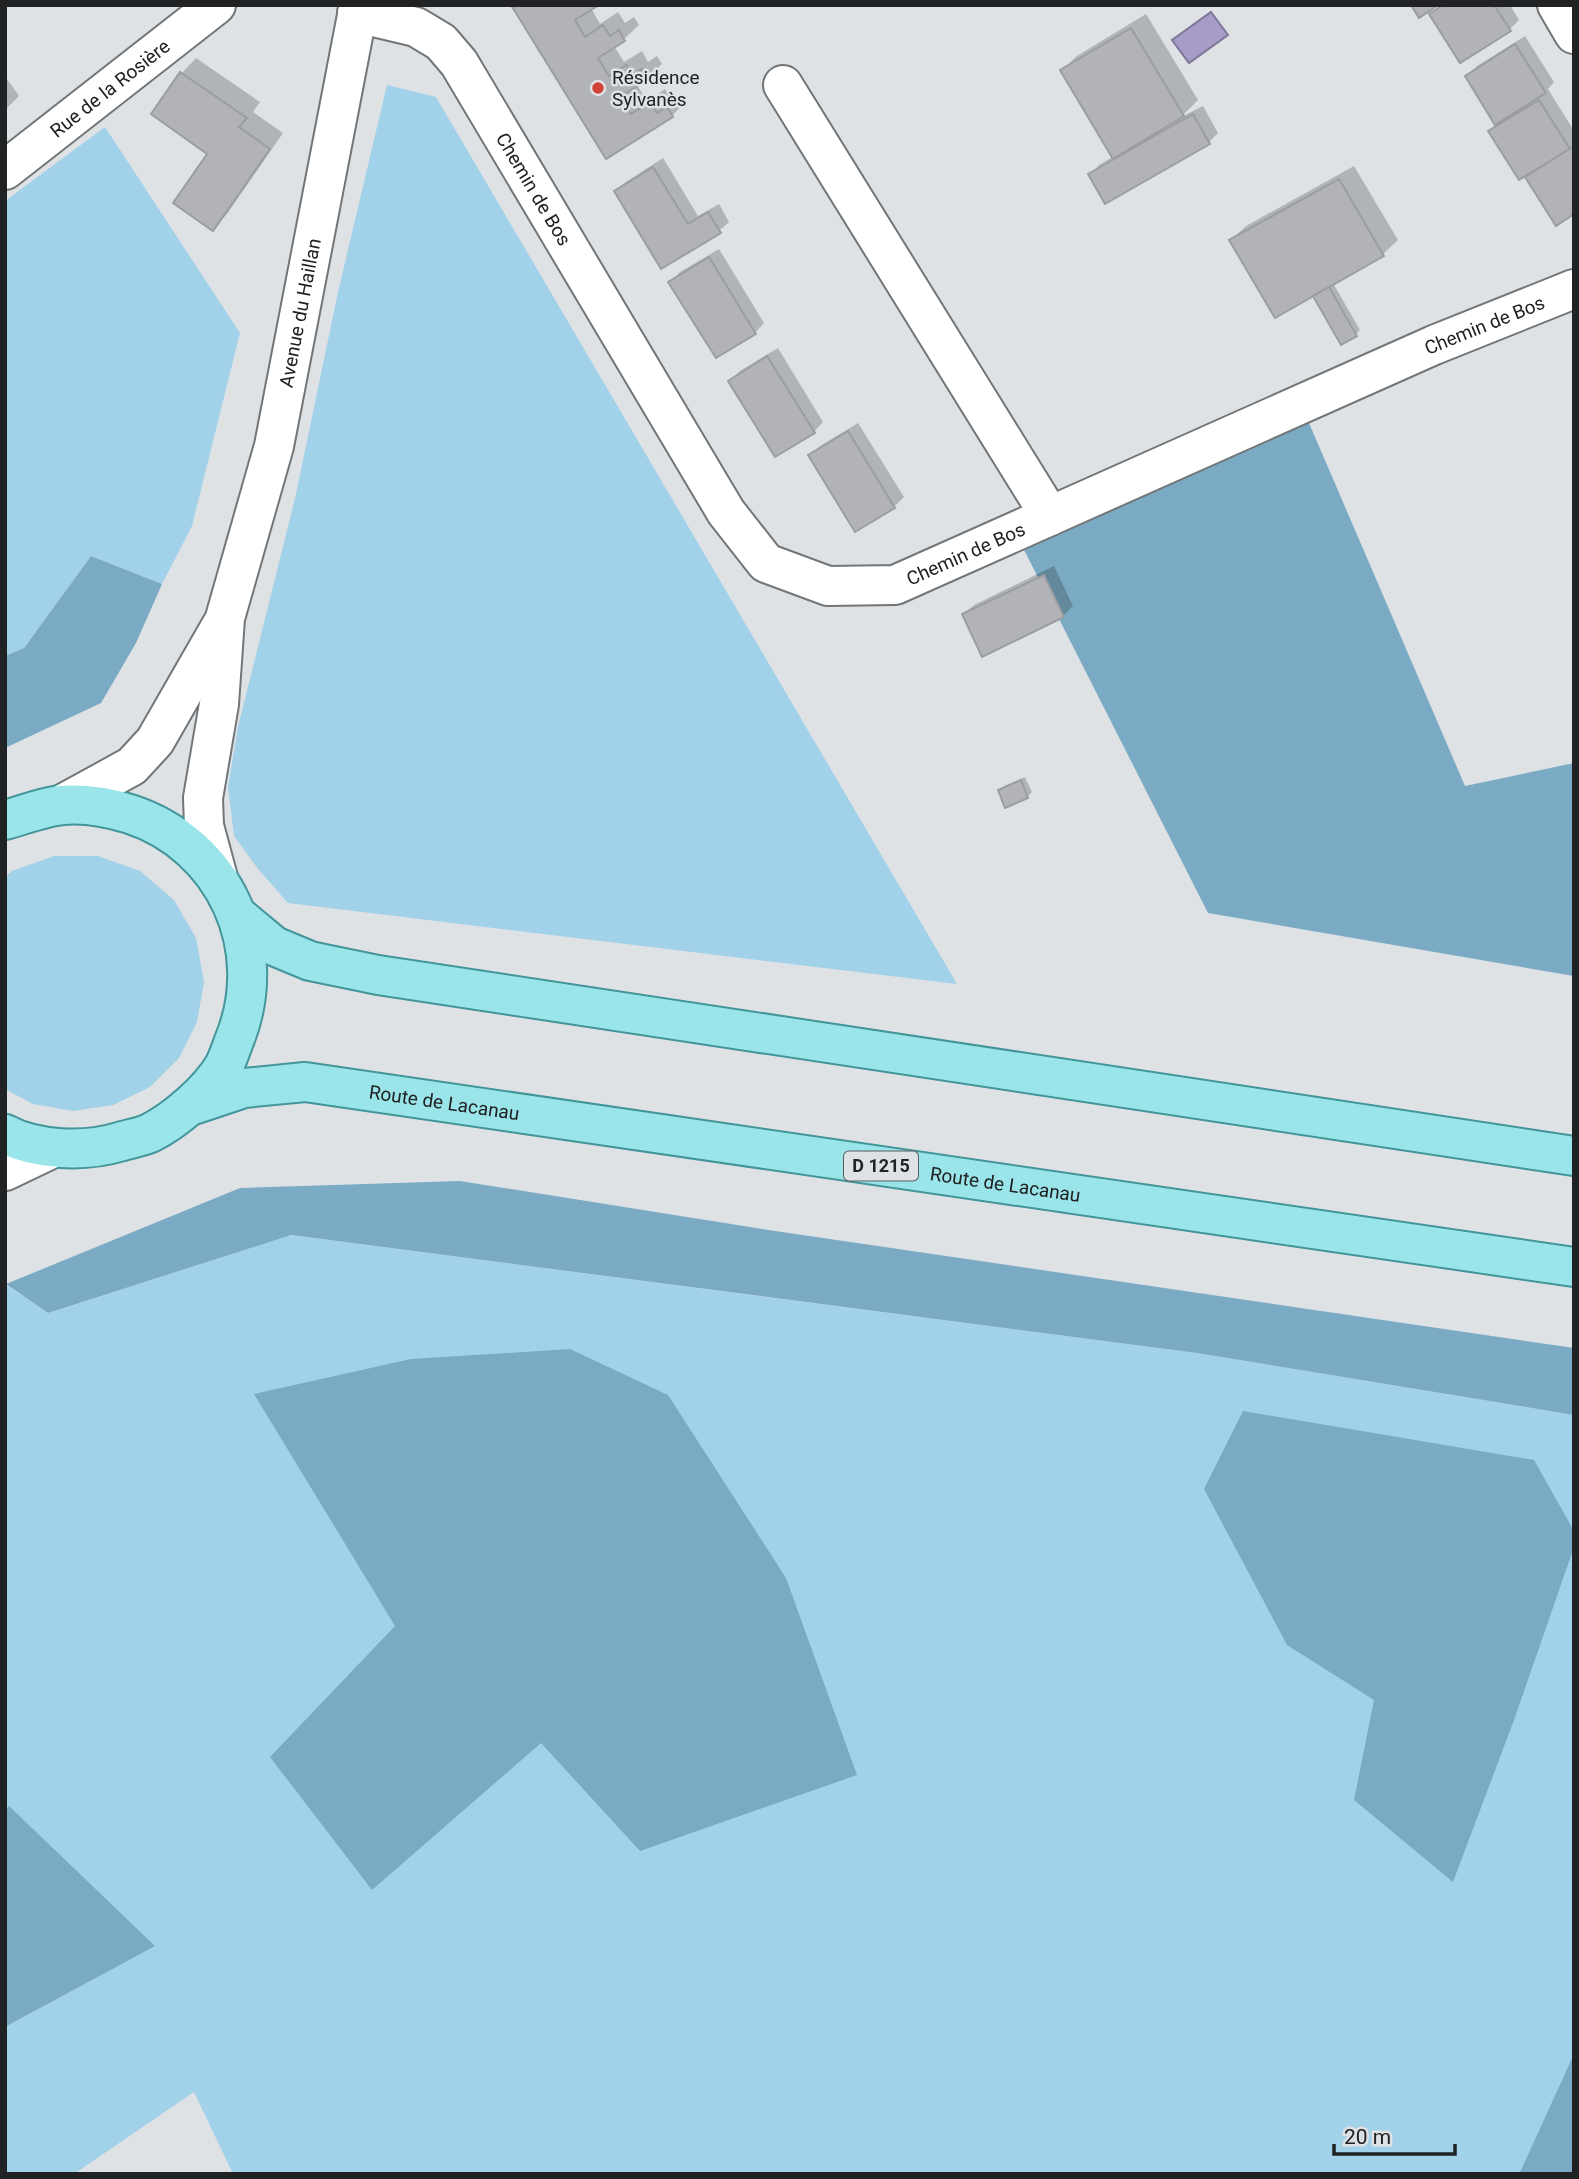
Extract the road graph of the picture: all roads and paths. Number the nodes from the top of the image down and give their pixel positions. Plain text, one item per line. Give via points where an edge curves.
1 (216, 5) edge
2 (1557, 5) edge
3 (358, 9) edge
4 (1574, 34) edge
5 (783, 85) dead end
6 (5, 170) edge
7 (1574, 289) edge
8 (1050, 516) junction
9 (225, 618) junction
10 (61, 805) junction
11 (5, 820) edge
12 (218, 878) junction
13 (238, 916) junction
14 (190, 1106) junction
15 (5, 1134) edge
16 (53, 1148) junction
17 (1574, 1156) edge
18 (5, 1171) edge
19 (1574, 1267) edge

1 - 6 street, Rue de la Rosière
2 - 4 street
3 - 8 street, Chemin de Bos via 416,27 442,42 458,63 726,512 766,563 828,586 895,585
3 - 9 street, Avenue du Haillan via 274,446
5 - 8 street
7 - 8 street, Chemin de Bos via 1422,350
9 - 10 street, Avenue du Haillan via 155,741 132,766
9 - 12 street, Avenue du Haillan via 219,704 203,798 204,826
10 - 11 main road
10 - 12 main road via 106,807 149,821 188,845
12 - 13 main road
13 - 14 main road via 248,967 244,1018 224,1066
13 - 17 main road via 274,946 310,961 378,975
14 - 16 main road via 138,1137 102,1148
14 - 19 main road, Route de Lacanau / D 1215 via 244,1088 305,1082
15 - 16 main road
16 - 18 street

